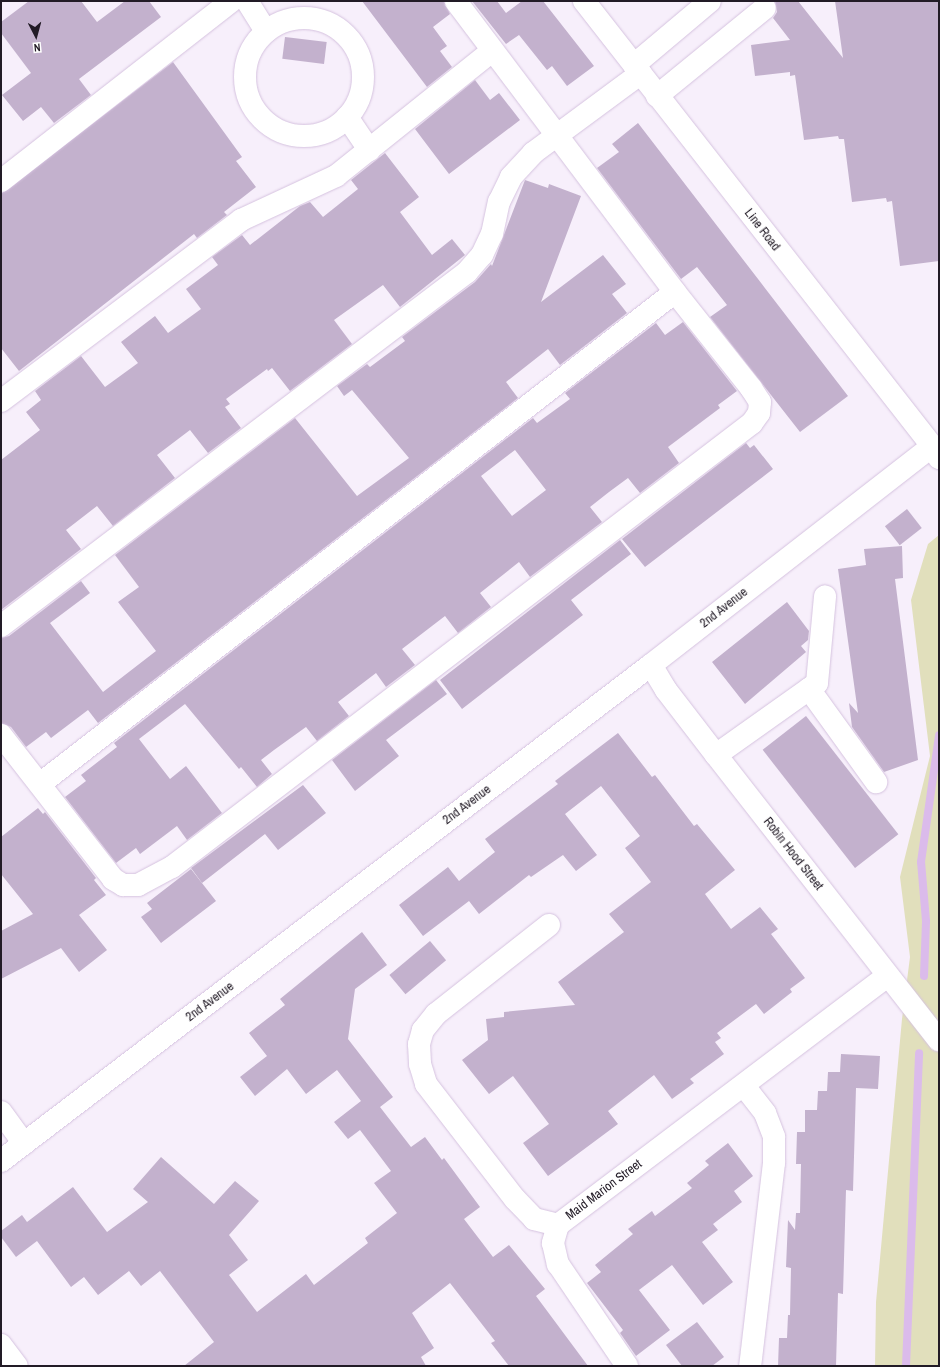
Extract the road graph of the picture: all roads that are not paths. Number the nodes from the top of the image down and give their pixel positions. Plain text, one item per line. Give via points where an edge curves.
1 (231, 1) edge
2 (247, 1) edge
3 (456, 1) edge
4 (584, 1) edge
5 (710, 1) edge
6 (765, 8) dead end
7 (266, 31) junction
8 (492, 51) junction
9 (637, 69) junction
10 (657, 96) junction
11 (347, 117) junction
12 (558, 137) junction
13 (369, 150) junction
14 (1, 181) edge
15 (675, 292) junction
16 (1, 401) edge
17 (935, 452) edge
18 (825, 596) dead end
19 (1, 626) edge
20 (651, 665) junction
21 (809, 689) junction
22 (1, 735) edge
23 (716, 756) junction
24 (876, 782) dead end
25 (40, 784) junction
26 (549, 925) dead end
27 (888, 976) junction
28 (939, 1040) edge
29 (744, 1086) junction
30 (1, 1112) edge
31 (24, 1144) junction
32 (1, 1162) edge
33 (558, 1225) junction
34 (1, 1345) edge
35 (17, 1366) edge
36 (627, 1366) edge
37 (750, 1366) edge

1 - 14 street
2 - 7 street
3 - 8 street
4 - 9 street, Line Road
5 - 9 street
6 - 10 street
7 - 11 street via 282,22 301,17 320,19 338,27 352,40 361,57 364,76 361,95
7 - 11 street via 252,47 246,66 245,86 251,105 263,120 280,132 300,136 320,134 338,126
8 - 12 street
8 - 13 street
9 - 10 street, Line Road
9 - 12 street
10 - 17 street, Line Road
11 - 13 street
12 - 15 street
12 - 19 street via 533,154 511,177 499,202 492,234 482,255 467,272
13 - 16 street via 336,176 241,220
15 - 25 street
15 - 25 street via 760,402 759,413 752,423 172,867 138,885 123,885 114,879
17 - 20 street, 2nd Avenue
18 - 21 street via 817,683
20 - 23 street, Robin Hood Street via 666,690
20 - 31 street, 2nd Avenue
21 - 23 street
21 - 24 street
22 - 25 street
23 - 27 street, Robin Hood Street
26 - 33 street, Maid Marion Street via 436,1014 423,1030 420,1050 426,1084 515,1199 534,1219
27 - 28 street, Robin Hood Street
27 - 29 street, Maid Marion Street
29 - 33 street, Maid Marion Street
29 - 37 street via 765,1113 774,1137 774,1163
30 - 31 street
31 - 32 street, 2nd Avenue
33 - 36 street via 553,1243 558,1264
34 - 35 street

